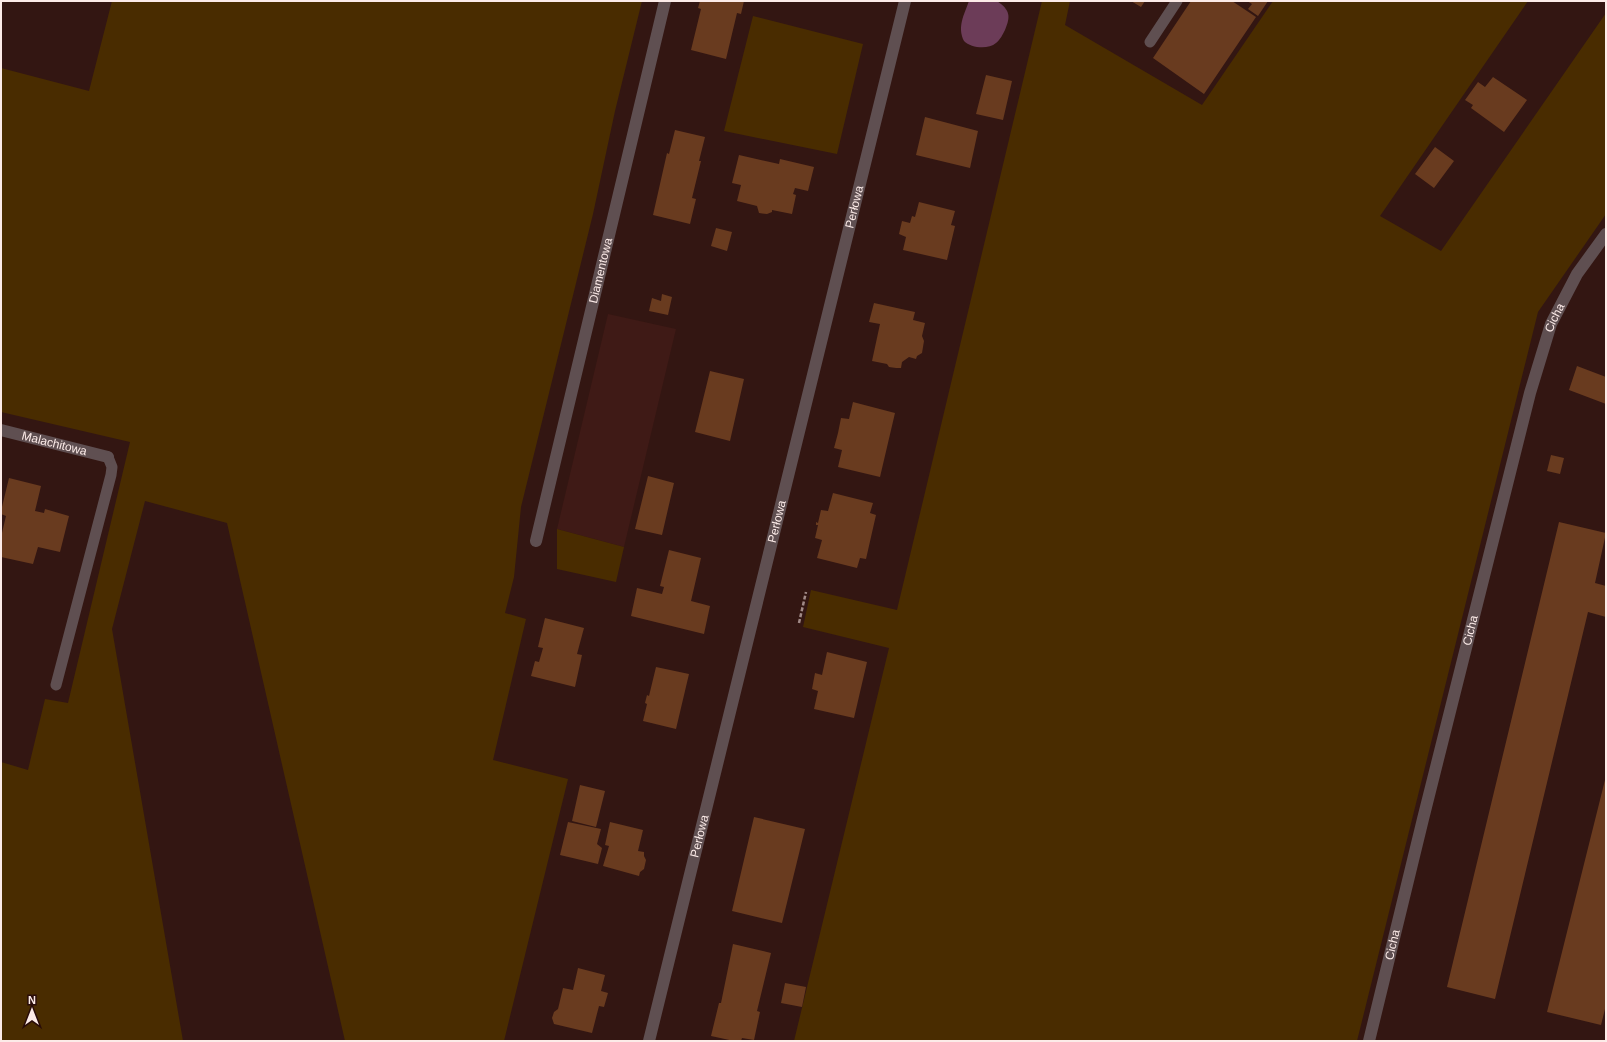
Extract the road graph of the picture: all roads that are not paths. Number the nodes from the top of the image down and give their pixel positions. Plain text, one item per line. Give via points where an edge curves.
1 (665, 1) edge
2 (905, 1) edge
3 (1177, 1) edge
4 (1150, 42) dead end
5 (1606, 234) edge
6 (1, 430) edge
7 (108, 457) joint
8 (536, 541) dead end
9 (56, 686) dead end
10 (649, 1041) edge
11 (1370, 1041) edge

1 - 8 street, Diamentowa
2 - 10 street, Perłowa
3 - 4 lane
5 - 11 street, Cicha via 1578,274 1551,324 1532,386
6 - 7 street, Malachitowa
7 - 9 lane via 112,467 111,475

